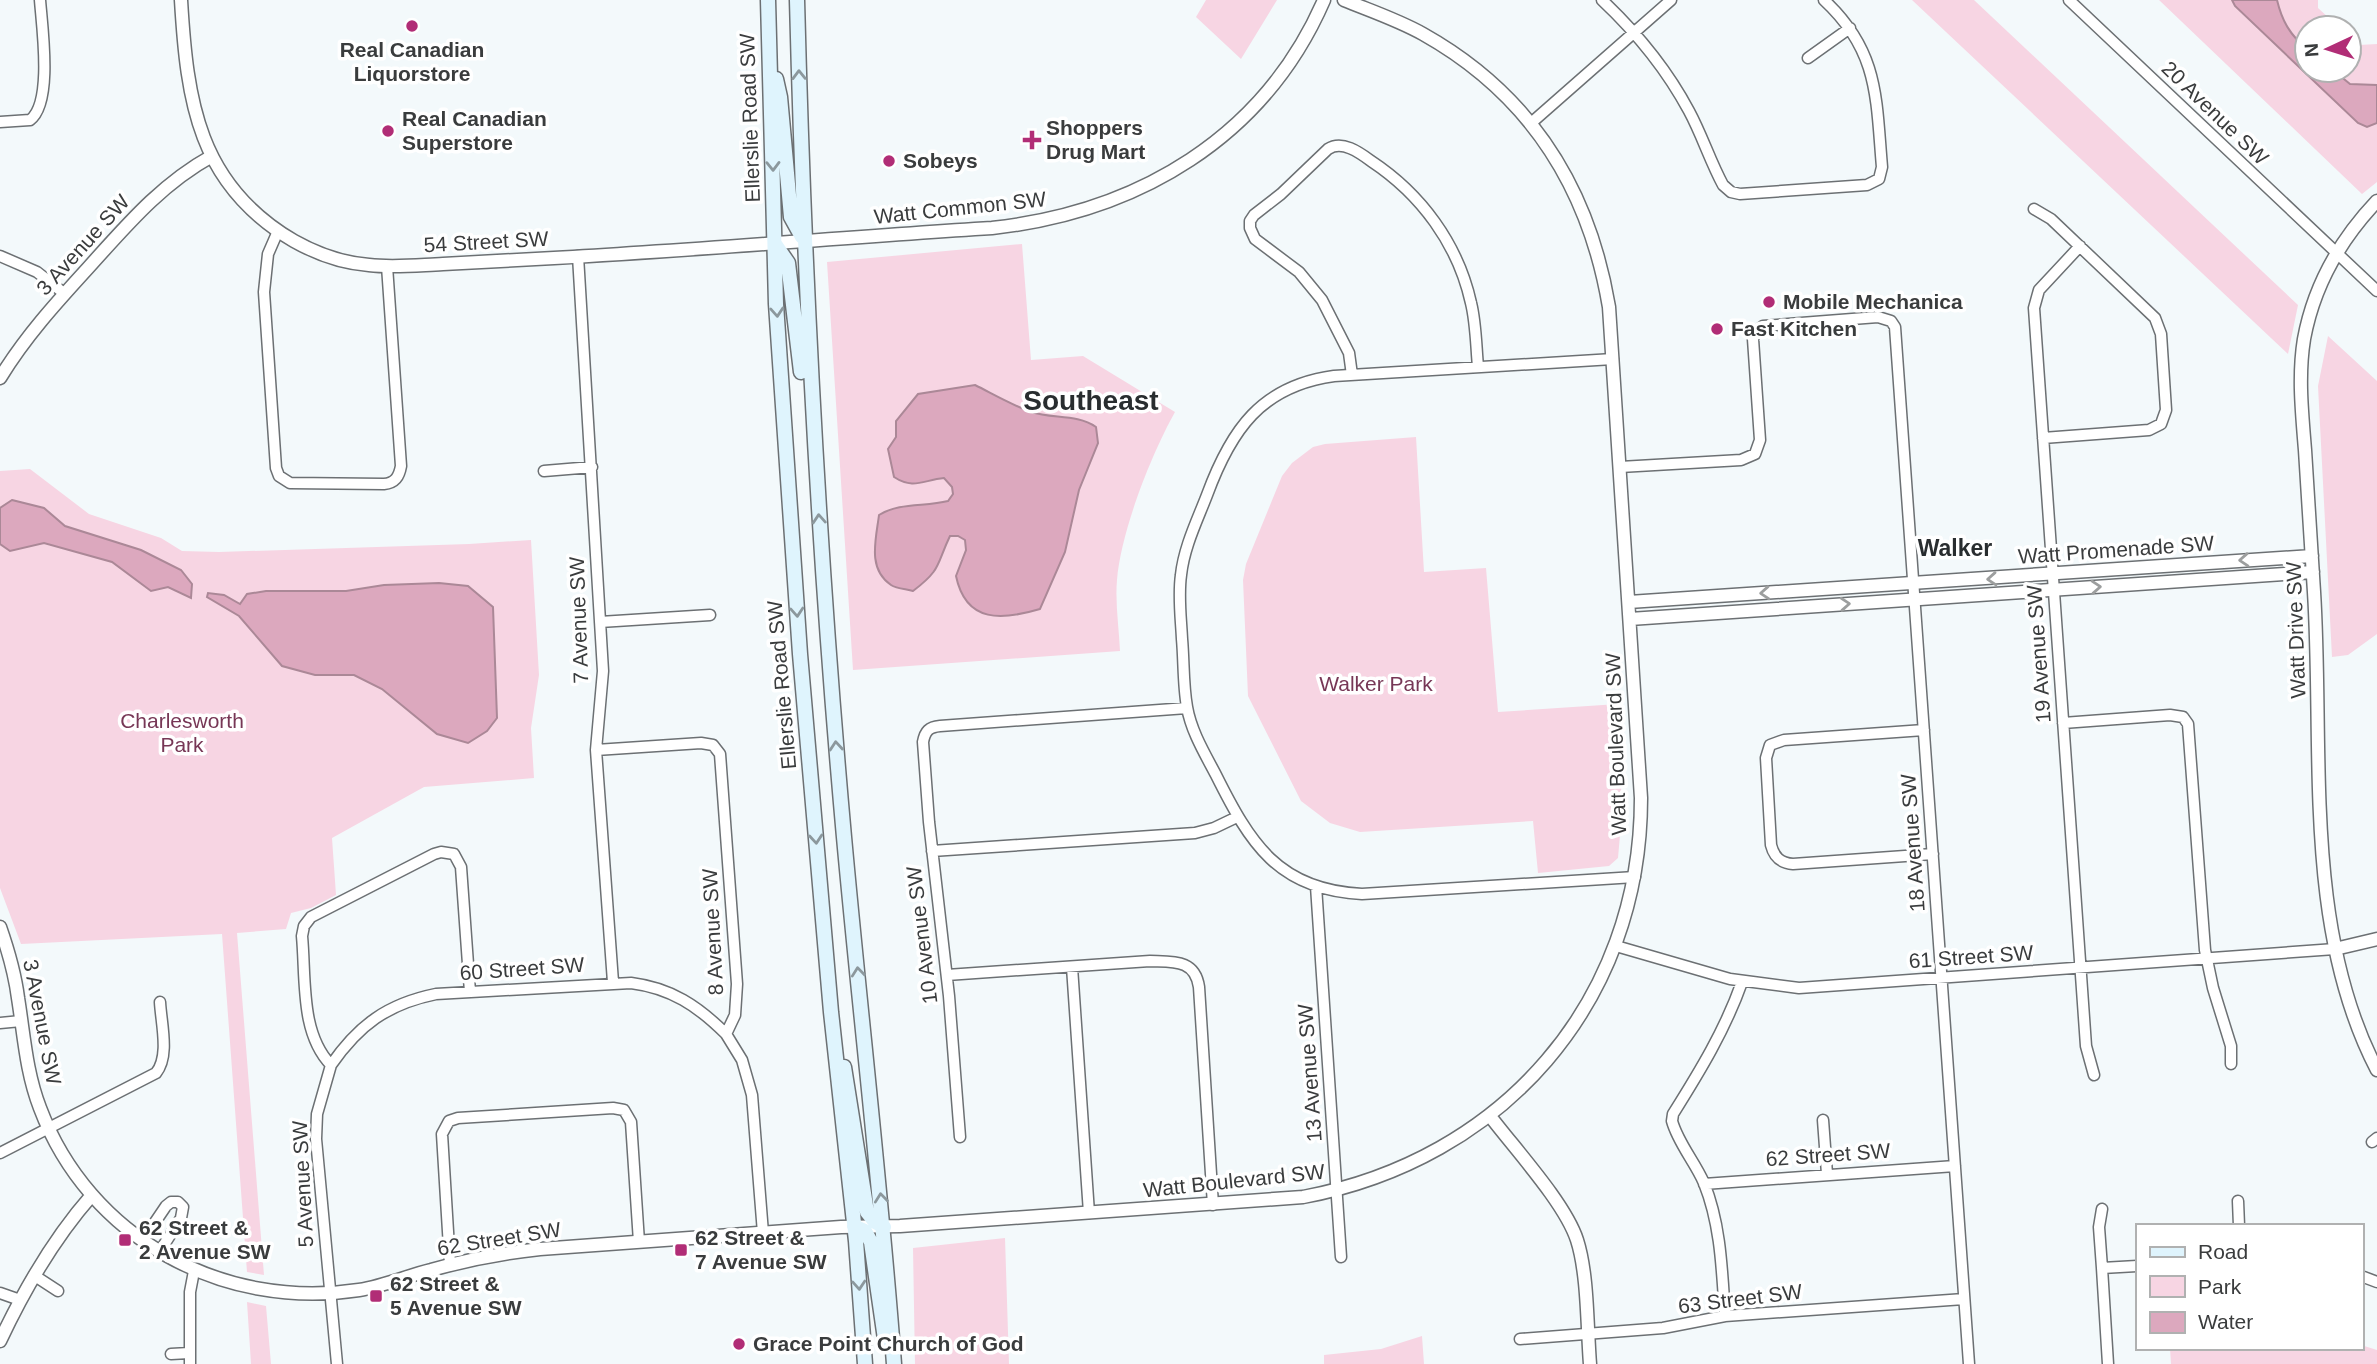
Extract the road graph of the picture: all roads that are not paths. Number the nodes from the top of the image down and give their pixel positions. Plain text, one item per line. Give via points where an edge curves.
1 (40, 0) edge
2 (181, 0) edge
3 (768, 0) edge
4 (789, 0) edge
5 (797, 0) edge
6 (1324, 0) edge
7 (1345, 0) edge
8 (1602, 0) edge
9 (1671, 0) edge
10 (1824, 0) edge
11 (2068, 0) edge
12 (1850, 28) junction
13 (1635, 33) junction
14 (769, 50) junction
15 (799, 51) junction
16 (1808, 58) dead end
17 (0, 122) edge
18 (1530, 124) junction
19 (212, 156) junction
20 (2377, 201) edge
21 (2034, 209) dead end
22 (278, 231) junction
23 (804, 241) junction
24 (775, 244) junction
25 (2080, 246) junction
26 (2336, 253) junction
27 (0, 256) edge
28 (578, 256) junction
29 (387, 266) junction
30 (2377, 291) edge
31 (65, 294) junction
32 (1613, 359) junction
33 (1478, 367) junction
34 (1352, 375) junction
35 (0, 378) edge
36 (813, 428) junction
37 (2043, 438) junction
38 (592, 467) junction
39 (1620, 467) junction
40 (544, 471) dead end
41 (2312, 556) junction
42 (2313, 572) junction
43 (2053, 574) junction
44 (1914, 584) junction
45 (2054, 590) junction
46 (1915, 600) junction
47 (1629, 603) junction
48 (710, 615) dead end
49 (1630, 619) junction
50 (600, 622) junction
51 (1187, 708) junction
52 (2063, 723) junction
53 (1924, 730) junction
54 (596, 750) junction
55 (1237, 817) junction
56 (932, 851) junction
57 (1933, 854) junction
58 (1635, 877) junction
59 (1317, 886) junction
60 (0, 926) edge
61 (2377, 939) edge
62 (1616, 946) junction
63 (2334, 950) junction
64 (2207, 959) junction
65 (1072, 967) junction
66 (2081, 968) junction
67 (947, 975) junction
68 (1942, 978) junction
69 (613, 982) junction
70 (1742, 982) junction
71 (470, 992) junction
72 (160, 1002) dead end
73 (831, 1012) junction
74 (22, 1021) junction
75 (0, 1023) edge
76 (726, 1034) junction
77 (2231, 1064) dead end
78 (331, 1065) junction
79 (2377, 1070) edge
80 (2094, 1075) dead end
81 (1490, 1116) junction
82 (1823, 1120) dead end
83 (49, 1129) junction
84 (960, 1137) dead end
85 (0, 1153) edge
86 (1955, 1166) junction
87 (1827, 1174) junction
88 (1704, 1184) junction
89 (1337, 1190) junction
90 (92, 1195) junction
91 (2238, 1201) dead end
92 (1213, 1205) junction
93 (2102, 1209) dead end
94 (1089, 1213) junction
95 (2239, 1224) edge
96 (854, 1226) junction
97 (884, 1227) junction
98 (763, 1233) junction
99 (143, 1240) junction
100 (639, 1242) junction
101 (160, 1251) junction
102 (1342, 1257) dead end
103 (450, 1264) junction
104 (2136, 1265) edge
105 (2102, 1268) junction
106 (194, 1271) junction
107 (35, 1276) junction
108 (58, 1291) dead end
109 (0, 1293) edge
110 (330, 1293) junction
111 (1964, 1299) junction
112 (20, 1300) junction
113 (1725, 1316) junction
114 (1588, 1334) junction
115 (1521, 1339) dead end
116 (0, 1341) edge
117 (171, 1354) dead end
118 (189, 1358) edge
119 (337, 1364) edge
120 (865, 1364) edge
121 (893, 1364) edge
122 (1590, 1364) edge
123 (1969, 1364) edge
124 (2108, 1364) edge

1 - 17 street via 44,79 39,107 34,118
2 - 19 street, 54 Street SW via 189,94
3 - 14 main road, Ellerslie Road SW
4 - 15 main road
5 - 15 main road
6 - 23 street, Watt Common SW via 1278,77 1241,120 1205,151 1143,188 1098,206 1018,225
7 - 18 street, Watt Boulevard SW via 1405,25 1462,59
8 - 13 street
9 - 13 street
10 - 12 street
11 - 26 street, 20 Avenue SW
12 - 13 street via 1874,80 1882,167 1879,179 1867,185 1740,194 1720,181 1677,90
12 - 16 street
13 - 18 street
14 - 23 main road via 780,96 791,217
14 -> 24 main road, Ellerslie Road SW
23 -> 15 main road
18 - 32 street, Watt Boulevard SW via 1565,173 1589,225 1604,279
19 - 22 street, 54 Street SW via 242,198
19 - 31 street, 3 Avenue SW via 144,206
20 - 26 street, Watt Drive SW
21 - 25 street
22 - 29 street, 54 Street SW via 330,257
22 - 29 street via 268,254 264,292 276,468 282,479 296,484 389,484 396,480 401,466
23 - 24 street, 54 Street SW
23 - 36 main road
24 - 28 street, 54 Street SW
24 - 36 main road via 788,264 802,380
24 -> 73 main road, Ellerslie Road SW via 800,654
25 - 37 street, 19 Avenue SW via 2035,298
25 - 37 street via 2155,318 2161,334 2166,410 2161,424 2148,430
26 - 30 street, 20 Avenue SW
26 - 41 street, Watt Drive SW via 2308,320 2302,362
27 - 31 street via 37,272
28 - 29 street, 54 Street SW
28 - 38 street, 7 Avenue SW
31 - 35 street, 3 Avenue SW
32 - 33 street
32 - 39 street, Watt Boulevard SW
33 - 34 street
33 - 34 street via 1472,304 1441,229 1386,171 1349,148 1335,145 1254,215 1250,228 1255,239 1298,272 1322,300 1346,346
34 - 51 street via 1315,379 1290,388 1258,409 1234,434 1217,467 1181,575
97 -> 36 main road via 844,839
37 - 43 street, 19 Avenue SW
38 - 40 street
38 - 50 street, 7 Avenue SW
39 - 44 street, 18 Avenue SW via 1741,460 1755,454 1760,440 1753,343 1763,327 1878,317 1891,321 1896,332
39 - 47 street, Watt Boulevard SW
41 - 42 street, Watt Drive SW
41 -> 43 street, Watt Promenade SW
45 -> 42 street, Watt Promenade SW
42 - 63 street, Watt Drive SW via 2322,831
43 -> 44 street, Watt Promenade SW
43 - 45 street, 19 Avenue SW
44 - 46 street, 18 Avenue SW
44 -> 47 street, Watt Promenade SW
45 - 46 street, Watt Promenade SW
45 - 52 street, 19 Avenue SW
49 -> 46 street, Watt Promenade SW
46 - 53 street, 18 Avenue SW
47 - 49 street, Watt Boulevard SW
48 - 50 street
49 - 58 street, Watt Boulevard SW via 1642,798
50 - 54 street, 7 Avenue SW via 603,671
51 - 55 street via 1200,745
51 - 56 street, 10 Avenue SW via 940,726 927,731 923,742
52 - 64 street via 2183,717 2189,730
52 - 66 street, 19 Avenue SW
53 - 57 street, 18 Avenue SW
53 - 57 street via 1784,740 1770,745 1766,758 1771,845 1775,856 1793,864
54 - 69 street, 7 Avenue SW
54 - 76 street, 8 Avenue SW via 701,743 716,748 721,759 737,984 735,1015
55 - 56 street via 1195,833
55 - 59 street via 1266,857
56 - 67 street, 10 Avenue SW
57 - 68 street, 18 Avenue SW
58 - 59 street via 1362,894
58 - 62 street, Watt Boulevard SW
59 - 89 street, 13 Avenue SW
60 - 74 street, 3 Avenue SW
61 - 63 street
62 - 70 street, 61 Street SW
62 - 81 street, Watt Boulevard SW via 1574,1026 1523,1087
63 - 64 street, 61 Street SW
63 - 79 street, Watt Drive SW
64 - 66 street, 61 Street SW
64 - 77 street via 2231,1046
65 - 67 street
65 - 92 street via 1163,961 1187,965 1194,971 1199,987
65 - 94 street
66 - 68 street, 61 Street SW
66 - 80 street, 19 Avenue SW via 2086,1046
67 - 84 street, 10 Avenue SW
68 - 70 street, 61 Street SW via 1799,988
68 - 86 street, 18 Avenue SW
69 - 71 street, 60 Street SW
69 - 76 street, 60 Street SW via 674,994 700,1009
70 - 88 street via 1721,1035 1672,1117
71 - 78 street, 60 Street SW via 421,997 391,1008 356,1033
71 - 78 street via 461,867 454,854 441,852 311,917 304,926 311,1030 317,1049
72 - 83 street via 163,1056 159,1070
73 - 96 main road, Ellerslie Road SW
73 - 97 main road via 849,1089 867,1212
74 - 75 street
74 - 83 street, 3 Avenue SW via 28,1066
76 - 98 street via 747,1072 752,1095
78 - 110 street, 5 Avenue SW via 316,1126
81 - 89 street, Watt Boulevard SW via 1402,1168
81 - 114 street via 1570,1224 1580,1252
82 - 87 street
83 - 85 street
83 - 90 street, 3 Avenue SW
86 - 87 street, 62 Street SW
86 - 111 street, 18 Avenue SW
87 - 88 street, 62 Street SW
88 - 113 street via 1718,1235
89 - 92 street, Watt Boulevard SW
89 - 102 street, 13 Avenue SW
90 - 99 street, 62 Street SW
90 - 107 street
91 - 95 street
92 - 94 street, Watt Boulevard SW
93 - 105 street
94 - 97 street, Watt Boulevard SW
96 - 97 street, Watt Boulevard SW
96 - 98 street, 62 Street SW
96 -> 120 main road, Ellerslie Road SW
96 - 121 main road via 865,1231 871,1242 882,1327
97 - 121 main road
98 - 100 street, 62 Street SW
99 - 101 street, 62 Street SW
99 - 101 street via 166,1206 178,1202 183,1214
100 - 103 street, 62 Street SW via 523,1251
100 - 103 street via 631,1122 626,1112 613,1108 453,1119 442,1134
101 - 106 street, 62 Street SW
103 - 110 street, 62 Street SW via 362,1289
104 - 105 street
105 - 124 street
106 - 110 street, 62 Street SW via 265,1290
106 - 118 street
107 - 108 street
107 - 112 street
109 - 112 street
110 - 119 street, 5 Avenue SW
111 - 113 street, 63 Street SW
111 - 123 street, 18 Avenue SW
112 - 116 street
113 - 114 street, 63 Street SW via 1663,1328
114 - 115 street, 63 Street SW
114 - 122 street
117 - 118 street

